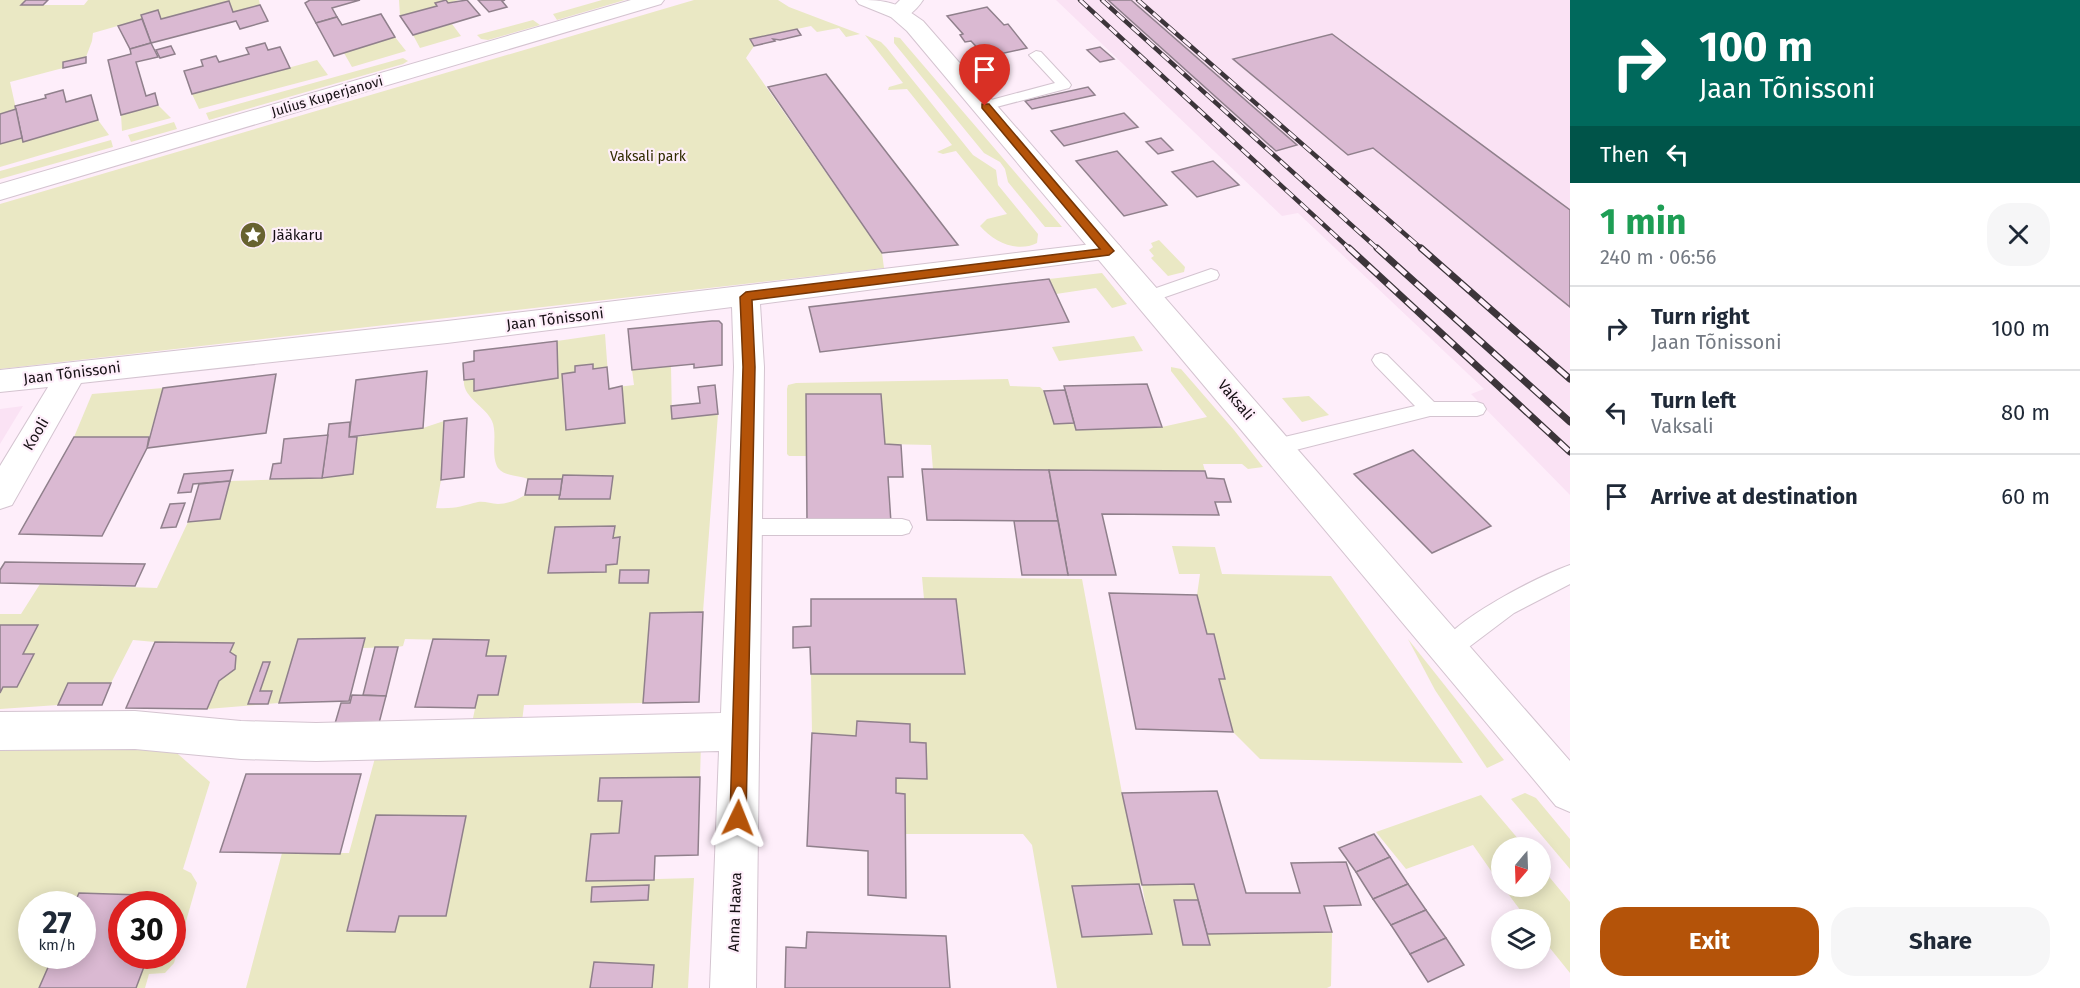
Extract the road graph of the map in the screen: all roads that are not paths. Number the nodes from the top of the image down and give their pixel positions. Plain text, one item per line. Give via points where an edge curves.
1 (654, 0) edge
2 (866, 0) edge
3 (905, 7) edge
4 (1036, 55) dead end
5 (985, 106) junction
6 (0, 192) edge
7 (1109, 251) junction
8 (1211, 274) dead end
9 (746, 297) junction
10 (1148, 297) junction
11 (1381, 360) dead end
12 (72, 373) junction
13 (0, 381) edge
14 (1430, 409) junction
15 (1477, 409) dead end
16 (1276, 447) junction
17 (0, 495) edge
18 (744, 527) junction
19 (902, 527) dead end
20 (1570, 574) edge
21 (1449, 649) junction
22 (0, 731) edge
23 (740, 732) junction
24 (1570, 792) edge
25 (734, 988) edge

1 - 6 street, Julius Kuperjanovi
2 - 3 street, Vaksali
3 - 5 street, Vaksali via 915,26
4 - 5 lane via 1064,85
5 - 7 street, Vaksali
7 - 9 street, Jaan Tõnissoni
7 - 10 street, Vaksali
8 - 10 lane
9 - 12 street, Jaan Tõnissoni
9 - 18 street, Anna Haava via 749,367
10 - 16 street, Vaksali
11 - 14 lane
12 - 13 street, Jaan Tõnissoni
12 - 17 street, Kooli
14 - 15 lane
14 - 16 lane
16 - 21 street, Vaksali
18 - 19 lane
18 - 23 street, Anna Haava
20 - 21 lane via 1505,607
21 - 24 street, Vaksali
22 - 23 street via 135,730 316,742
23 - 25 street, Anna Haava

